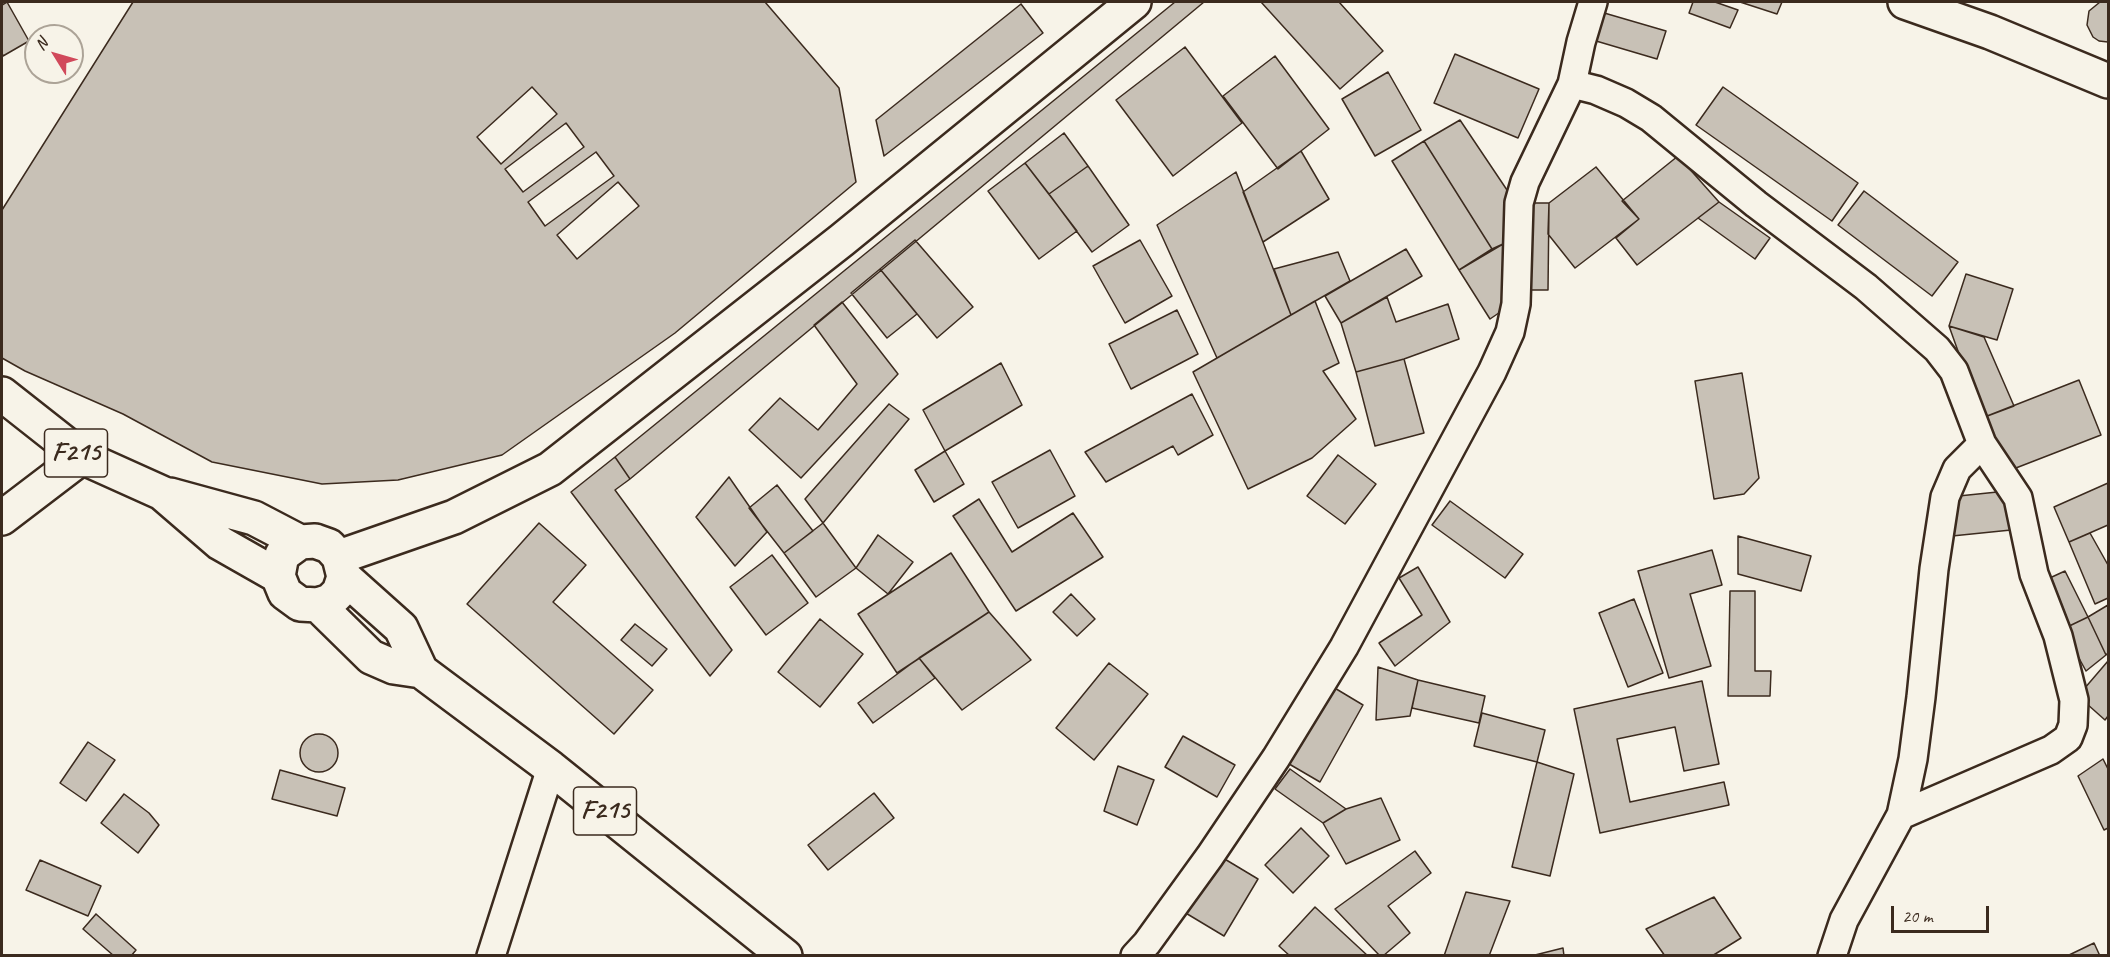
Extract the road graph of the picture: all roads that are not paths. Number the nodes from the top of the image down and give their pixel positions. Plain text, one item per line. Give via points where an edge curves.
1 (1593, 2) edge
2 (1905, 2) edge
3 (1122, 5) edge
4 (2109, 81) edge
5 (1572, 84) junction
6 (2, 394) edge
7 (1982, 444) junction
8 (82, 457) junction
9 (162, 493) junction
10 (2, 518) edge
11 (300, 542) junction
12 (342, 567) junction
13 (278, 576) junction
14 (318, 605) junction
15 (421, 671) junction
16 (552, 768) junction
17 (1901, 815) junction
18 (490, 956) edge
19 (785, 956) edge
20 (1135, 956) edge
21 (1832, 956) edge

1 - 5 street
2 - 4 main road
3 - 12 main road via 842,240 550,470
5 - 7 street via 1626,102 1651,118 1866,287 1937,349 1954,371
5 - 20 street via 1525,182 1519,203 1516,304 1510,332 1492,372 1344,647 1210,856
6 - 8 main road, F215
7 - 17 street via 1957,469 1945,497 1913,759
7 - 17 street via 2018,498 2034,574 2058,636 2074,700 2073,725 2068,738 2051,750
8 - 9 main road, F215
8 - 10 main road
9 - 11 main road, F215 via 254,518
9 - 13 main road, F215 via 220,543
11 - 12 main road, F215 via 315,541 329,546
11 - 13 main road via 282,555
12 - 14 main road via 339,592
12 - 15 main road, F215 via 401,628
13 - 14 main road, F215 via 285,593 300,604
14 - 15 main road, F215 via 370,657 394,667
15 - 16 main road, F215
16 - 18 street
16 - 19 main road, F215
17 - 21 street via 1844,920

